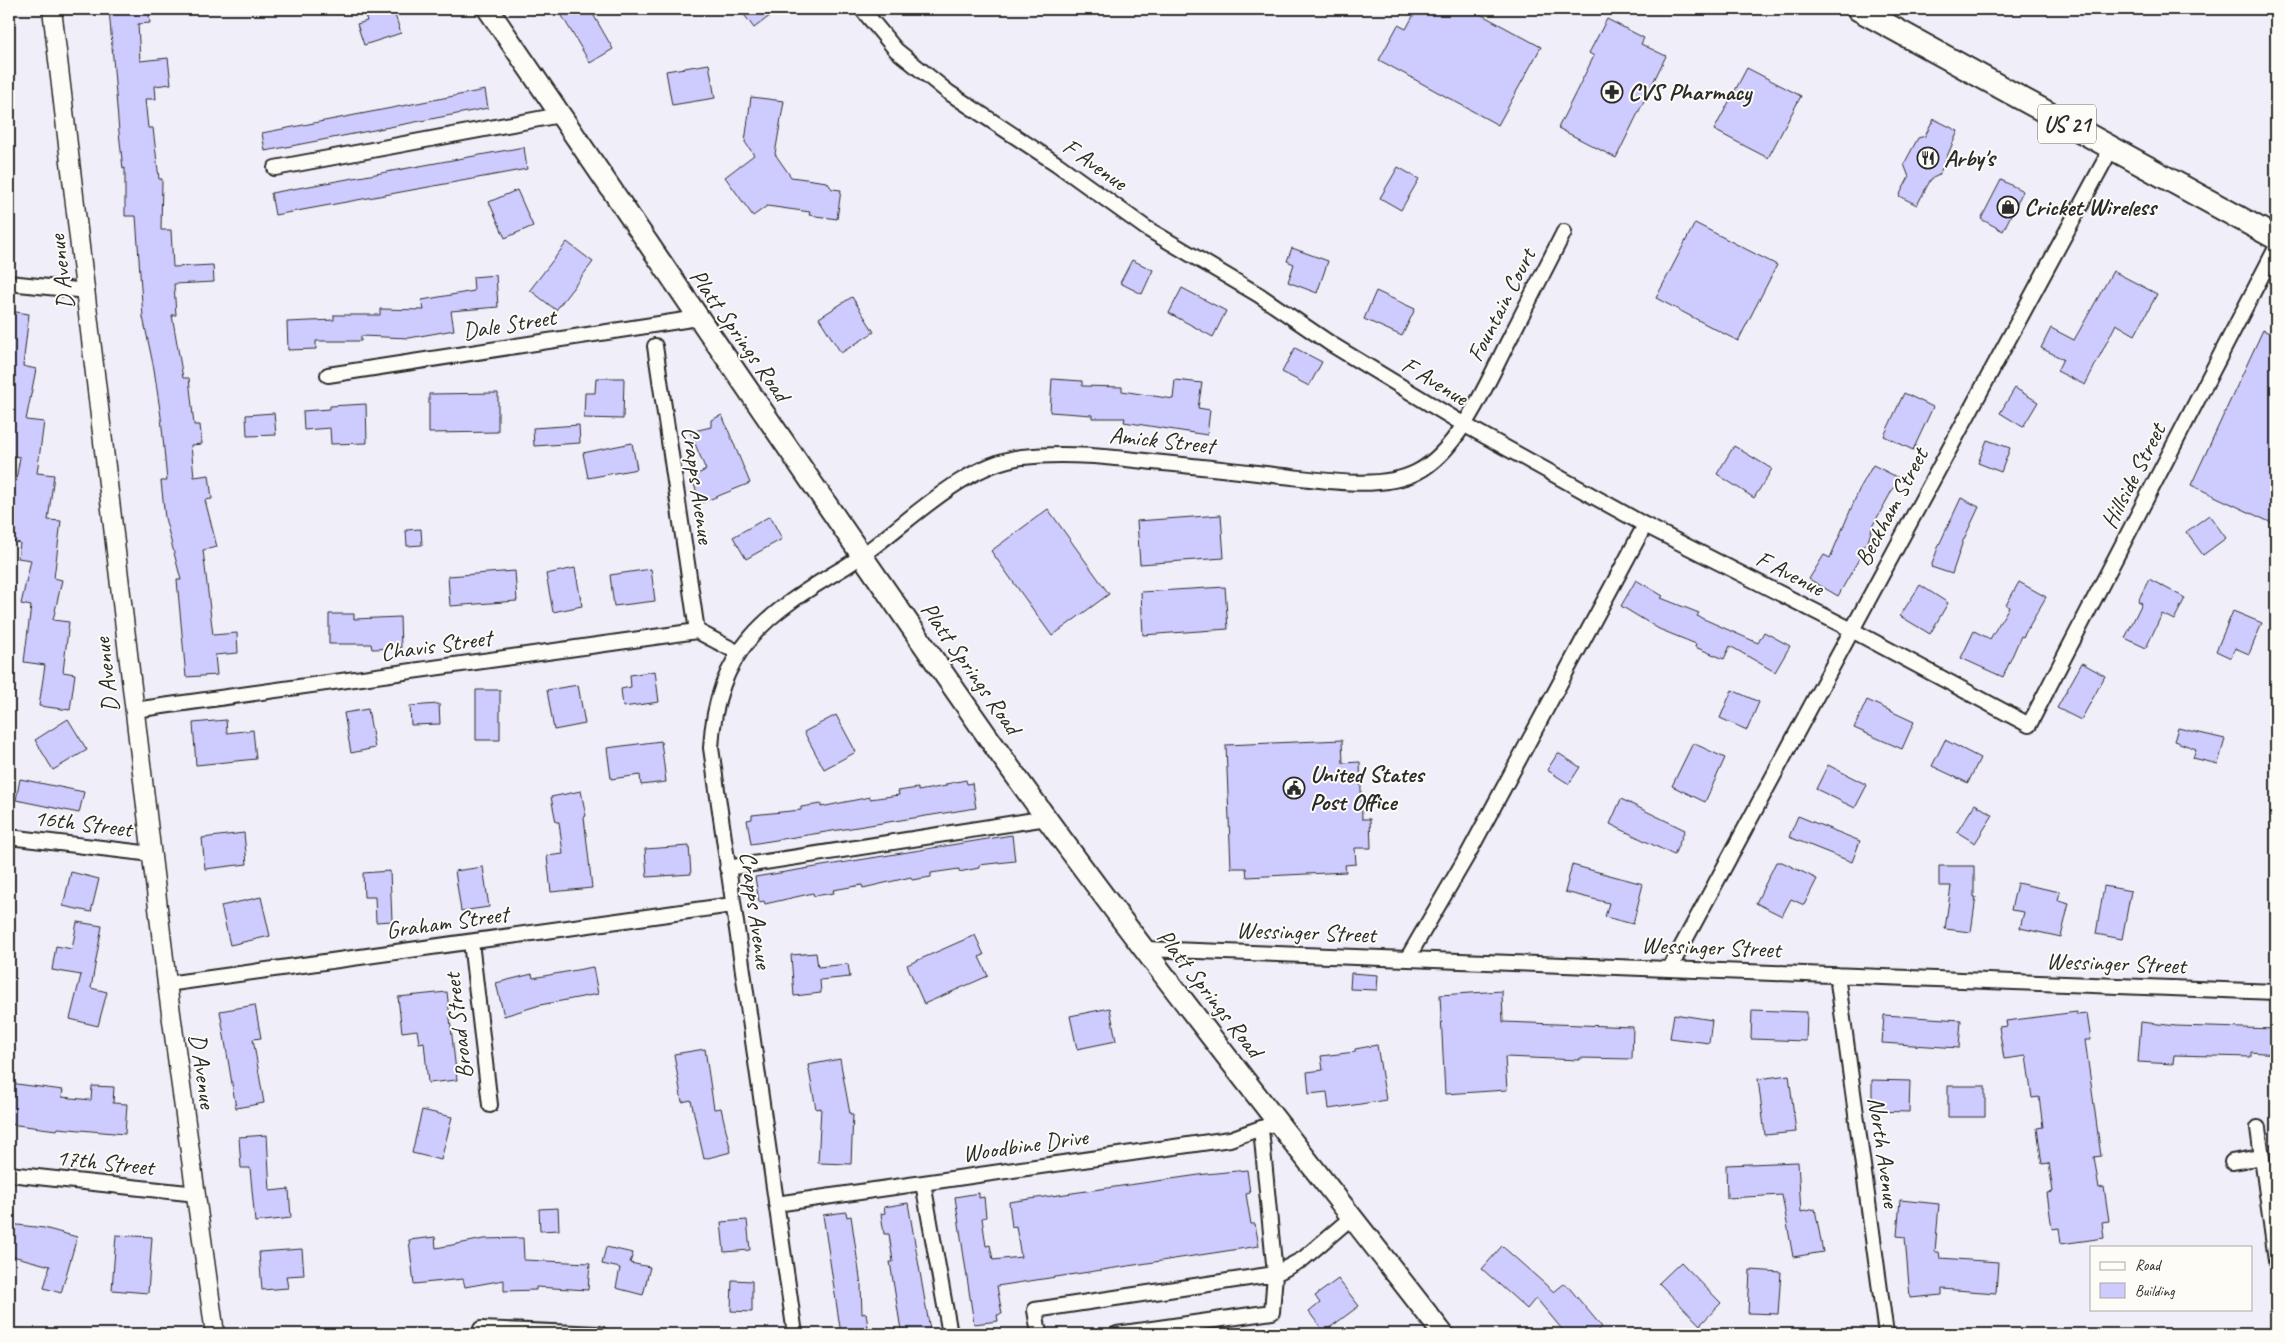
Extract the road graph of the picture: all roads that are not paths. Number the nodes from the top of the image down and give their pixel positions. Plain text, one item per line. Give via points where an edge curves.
1 (52, 9) edge
2 (488, 9) edge
3 (862, 9) edge
4 (1858, 9) edge
5 (560, 115) junction
6 (2111, 149) junction
7 (276, 168) dead end
8 (1564, 232) dead end
9 (2276, 238) edge
10 (2276, 248) edge
11 (9, 283) edge
12 (87, 291) junction
13 (698, 318) junction
14 (655, 346) dead end
15 (328, 375) dead end
16 (1464, 424) junction
17 (1645, 525) junction
18 (863, 556) junction
19 (1850, 629) junction
20 (697, 631) junction
21 (739, 653) junction
22 (134, 710) junction
23 (2029, 725) joint
24 (1047, 818) junction
25 (9, 837) edge
26 (152, 854) junction
27 (727, 868) junction
28 (732, 905) junction
29 (471, 942) junction
30 (1144, 949) junction
31 (1407, 958) junction
32 (1670, 968) junction
33 (1837, 975) junction
34 (167, 984) junction
35 (2276, 992) edge
36 (490, 1105) dead end
37 (1270, 1126) junction
38 (2258, 1128) dead end
39 (2262, 1157) junction
40 (2232, 1162) dead end
41 (9, 1174) edge
42 (924, 1183) junction
43 (197, 1194) junction
44 (776, 1204) junction
45 (1352, 1217) junction
46 (2276, 1260) edge
47 (1275, 1274) junction
48 (481, 1328) dead end
49 (216, 1334) edge
50 (600, 1334) edge
51 (795, 1334) edge
52 (950, 1334) edge
53 (1039, 1334) edge
54 (1117, 1334) edge
55 (1443, 1334) edge
56 (1886, 1334) edge

1 - 12 street, D Avenue
2 - 5 main road, Platt Springs Road
3 - 16 street, F Avenue via 896,50 948,92 1146,228
4 - 6 main road, US 21
5 - 7 street
5 - 13 main road, Platt Springs Road
6 - 9 main road, US 21
6 - 19 street, Beckham Street
8 - 16 street, Fountain Court
10 - 23 street, Hillside Street
11 - 12 street
12 - 22 street, D Avenue
13 - 15 street, Dale Street
13 - 18 main road, Platt Springs Road
14 - 20 street, Crapps Avenue
16 - 17 street, F Avenue
16 - 18 street, Amick Street via 1434,461 1416,473 1373,481 1329,480 1096,456 1021,458 991,466 969,477 910,517
17 - 19 street, F Avenue
17 - 31 street via 1471,848
18 - 21 street, Crapps Avenue via 795,597 760,627
18 - 24 main road, Platt Springs Road
19 - 23 street, F Avenue
19 - 32 street, Beckham Street
20 - 21 street
20 - 22 street, Chavis Street
21 - 27 street, Crapps Avenue via 716,699 711,738
22 - 26 street, D Avenue
24 - 27 street
24 - 30 main road, Platt Springs Road
25 - 26 street, 16th Street
26 - 34 street, D Avenue
27 - 28 street, Crapps Avenue
28 - 29 street, Graham Street
28 - 44 street, Crapps Avenue
29 - 34 street, Graham Street
29 - 36 street, Broad Street
30 - 31 street, Wessinger Street
30 - 37 main road, Platt Springs Road
31 - 32 street, Wessinger Street
32 - 33 street, Wessinger Street
33 - 35 street, Wessinger Street
33 - 56 street, North Avenue
34 - 43 street, D Avenue
37 - 42 street, Woodbine Drive via 1230,1139
37 - 45 main road, Platt Springs Road
37 - 47 street
38 - 39 street
39 - 40 street
39 - 46 street
41 - 43 street, 17th Street
42 - 44 street, Woodbine Drive
42 - 52 street
43 - 49 street, D Avenue
44 - 51 street, Crapps Avenue
45 - 47 street via 1303,1259
45 - 55 main road, Platt Springs Road
47 - 53 street via 1035,1310
47 - 54 street via 1272,1312
48 - 50 street

